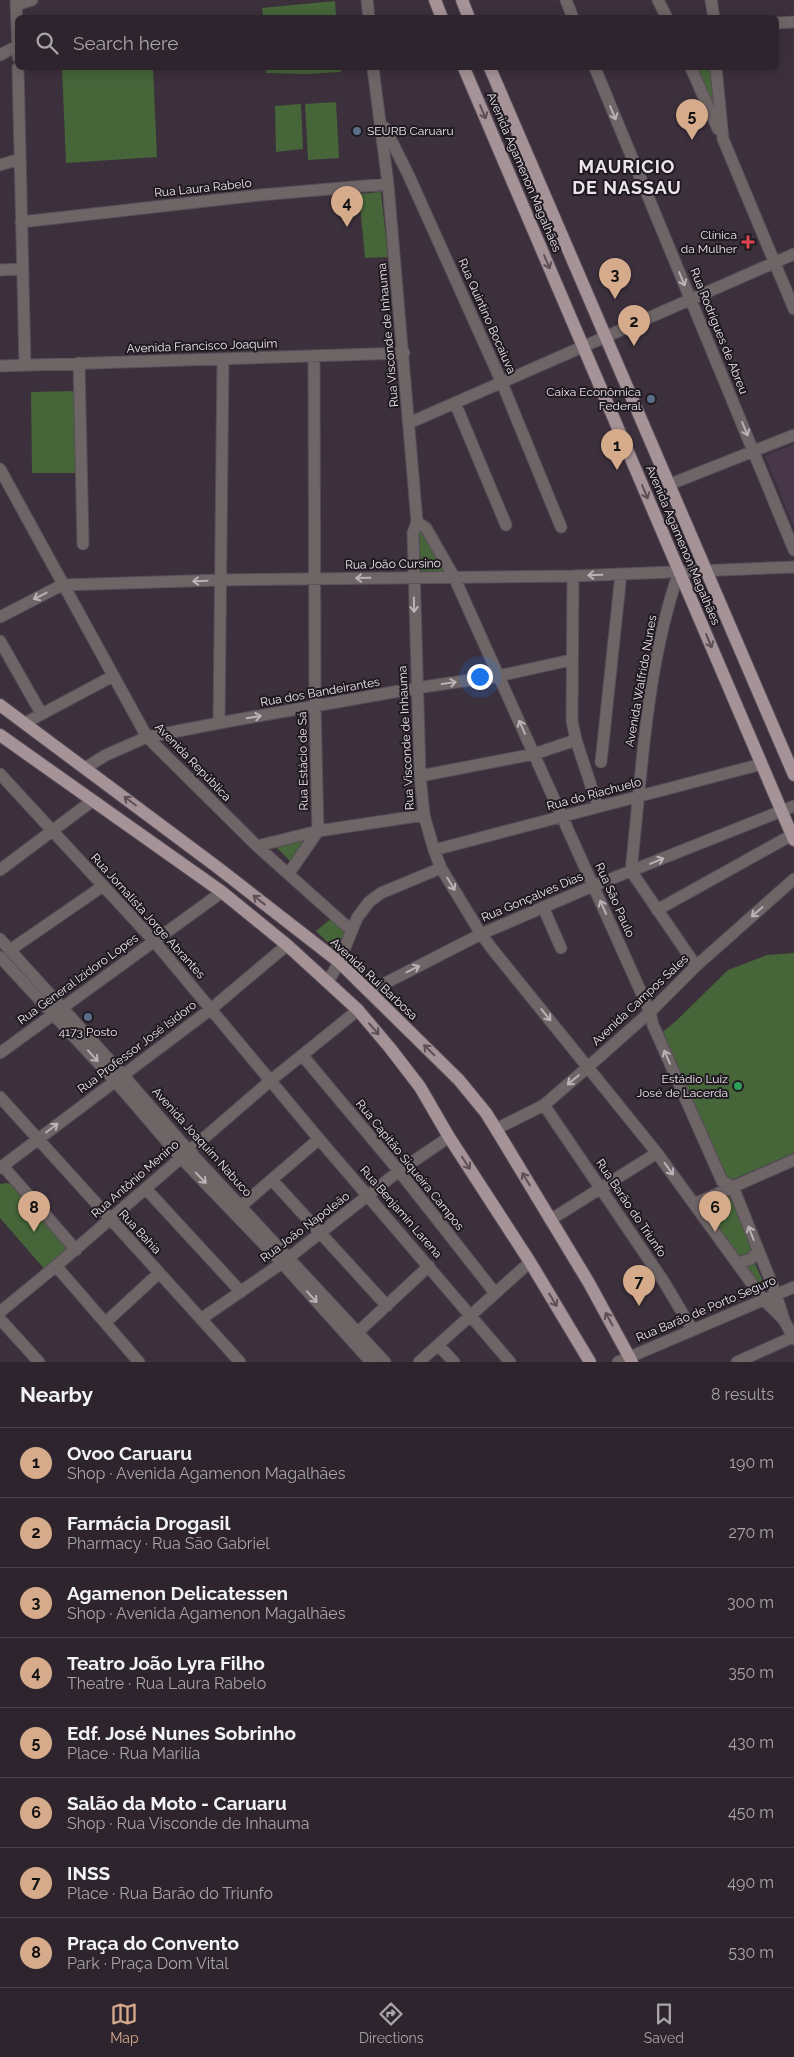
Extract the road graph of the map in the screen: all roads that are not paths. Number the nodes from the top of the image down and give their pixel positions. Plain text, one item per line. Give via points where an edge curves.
1 (32, 0) edge
2 (367, 0) edge
3 (435, 0) edge
4 (462, 0) edge
5 (566, 0) edge
6 (658, 0) edge
7 (712, 0) edge
8 (16, 2) edge
9 (16, 15) edge
10 (369, 15) edge
11 (441, 15) edge
12 (469, 15) edge
13 (573, 15) edge
14 (666, 15) edge
15 (714, 15) edge
16 (794, 22) edge
17 (779, 23) edge
18 (15, 47) edge
19 (0, 55) edge
20 (18, 70) edge
21 (376, 70) edge
22 (465, 70) edge
23 (491, 70) edge
24 (596, 70) edge
25 (692, 70) edge
26 (716, 70) edge
27 (381, 121) junction
28 (722, 139) junction
29 (20, 159) junction
30 (0, 165) edge
31 (388, 184) junction
32 (21, 222) junction
33 (794, 254) edge
34 (774, 262) junction
35 (22, 269) junction
36 (0, 270) edge
37 (691, 299) junction
38 (794, 309) edge
39 (605, 336) junction
40 (584, 346) junction
41 (404, 353) junction
42 (314, 356) junction
43 (223, 359) junction
44 (79, 363) junction
45 (25, 365) junction
46 (0, 366) edge
47 (502, 383) junction
48 (455, 403) junction
49 (409, 423) junction
50 (794, 436) edge
51 (754, 451) junction
52 (0, 469) edge
53 (668, 485) junction
54 (5, 489) edge
55 (417, 522) junction
56 (506, 525) dead end
57 (560, 527) dead end
58 (83, 544) dead end
59 (794, 550) edge
60 (794, 567) edge
61 (705, 571) junction
62 (679, 572) junction
63 (621, 574) junction
64 (574, 576) junction
65 (454, 577) junction
66 (414, 578) junction
67 (315, 579) junction
68 (220, 580) junction
69 (62, 585) junction
70 (0, 616) edge
71 (0, 641) edge
72 (571, 660) junction
73 (113, 676) junction
74 (498, 676) junction
75 (416, 688) junction
76 (0, 704) edge
77 (315, 707) junction
78 (41, 713) junction
79 (25, 722) junction
80 (219, 723) junction
81 (0, 735) edge
82 (147, 737) junction
83 (576, 740) junction
84 (534, 754) junction
85 (601, 762) dead end
86 (762, 764) junction
87 (85, 768) junction
88 (794, 775) edge
89 (1, 776) edge
90 (420, 776) junction
91 (640, 796) junction
92 (92, 801) junction
93 (794, 806) edge
94 (598, 808) junction
95 (782, 810) junction
96 (424, 814) junction
97 (562, 816) junction
98 (52, 831) junction
99 (318, 831) junction
100 (793, 837) edge
101 (257, 846) junction
102 (434, 850) junction
103 (441, 868) junction
104 (0, 870) edge
105 (631, 871) junction
106 (289, 874) junction
107 (794, 879) edge
108 (103, 886) junction
109 (593, 886) junction
110 (222, 892) junction
111 (544, 907) junction
112 (657, 910) junction
113 (352, 931) junction
114 (481, 934) junction
115 (0, 939) edge
116 (154, 941) junction
117 (287, 944) junction
118 (561, 948) dead end
119 (10, 950) junction
120 (0, 957) edge
121 (339, 962) junction
122 (696, 966) junction
123 (328, 982) junction
124 (370, 991) junction
125 (211, 1009) junction
126 (358, 1010) junction
127 (59, 1011) junction
128 (650, 1012) junction
129 (0, 1054) edge
130 (302, 1055) junction
131 (588, 1068) junction
132 (119, 1078) junction
133 (270, 1081) junction
134 (0, 1097) edge
135 (544, 1105) junction
136 (496, 1129) junction
137 (448, 1137) junction
138 (38, 1139) junction
139 (319, 1139) junction
140 (657, 1153) junction
141 (185, 1154) junction
142 (794, 1160) edge
143 (2, 1167) edge
144 (399, 1171) junction
145 (272, 1180) junction
146 (733, 1187) junction
147 (146, 1189) junction
148 (602, 1190) junction
149 (369, 1196) junction
150 (694, 1204) junction
151 (241, 1206) junction
152 (110, 1220) junction
153 (550, 1220) junction
154 (320, 1233) junction
155 (76, 1250) junction
156 (758, 1251) junction
157 (285, 1260) junction
158 (530, 1262) junction
159 (738, 1263) junction
160 (56, 1266) junction
161 (429, 1266) junction
162 (159, 1273) junction
163 (794, 1287) edge
164 (241, 1292) junction
165 (495, 1293) junction
166 (776, 1294) junction
167 (763, 1299) junction
168 (387, 1306) junction
169 (0, 1312) edge
170 (472, 1315) junction
171 (0, 1319) edge
172 (201, 1319) junction
173 (784, 1320) junction
174 (106, 1322) junction
175 (692, 1329) junction
176 (358, 1332) junction
177 (793, 1338) edge
178 (438, 1345) junction
179 (631, 1359) edge
180 (38, 1362) edge
181 (139, 1362) edge
182 (240, 1362) edge
183 (371, 1362) edge
184 (385, 1362) edge
185 (419, 1362) edge
186 (454, 1362) edge
187 (510, 1362) edge
188 (590, 1362) edge
189 (618, 1362) edge
190 (737, 1362) edge

1 - 8 street
2 - 10 street
3 - 11 main road
4 - 12 main road
5 - 13 street
6 - 14 street
7 - 15 street
8 - 9 street
16 - 17 street
18 - 19 street
20 - 29 street
21 - 27 street, Rua Visconde de Inhauma
22 -> 40 main road, Avenida Agamenon Magalhães
23 - 39 main road, Avenida Agamenon Magalhães
24 -> 37 street, Rua Rodrigues de Abreu
25 - 28 street
26 - 28 street
27 - 31 street, Rua Visconde de Inhauma
27 - 47 street, Rua Quintino Bocaiuva
28 - 34 street
29 - 30 street
29 - 32 street
31 - 32 street, Rua Laura Rabelo
31 - 41 street, Rua Visconde de Inhauma
32 - 35 street
33 - 34 street
34 - 37 street
34 - 38 street
35 - 36 street
35 - 45 street
37 - 39 street
37 -> 51 street, Rua Rodrigues de Abreu
39 - 40 street
39 - 53 main road, Avenida Agamenon Magalhães
40 - 47 street
40 -> 62 main road, Avenida Agamenon Magalhães
41 - 42 street, Avenida Francisco Joaquim
41 - 49 street, Rua Visconde de Inhauma
42 - 43 street, Avenida Francisco Joaquim
42 - 67 street, Rua Estácio de Sá
43 - 44 street, Avenida Francisco Joaquim
43 - 68 street
44 - 45 street, Avenida Francisco Joaquim
44 - 58 street
45 - 46 street, Avenida Francisco Joaquim
47 - 48 street
47 - 57 street, Rua Quintino Bocaiuva
48 - 49 street
48 - 56 street
49 - 55 street, Rua Visconde de Inhauma
50 - 51 street
51 - 53 street
51 - 59 street, Rua Rodrigues de Abreu
52 - 54 street, Avenida República
53 - 61 main road, Avenida Agamenon Magalhães
54 - 69 street, Avenida República
55 - 65 street, Rua São Paulo via 426,528
55 - 66 street, Rua Visconde de Inhauma via 413,533
60 - 61 street, Rua João Cursino
61 - 62 street, Rua João Cursino
61 - 88 main road, Avenida Agamenon Magalhães
62 - 63 street, Rua João Cursino
62 -> 86 main road, Avenida Agamenon Magalhães
62 - 91 street, Avenida Walfrido Nunes via 662,630 642,750
63 -> 64 street, Rua João Cursino
63 - 85 street
64 - 65 street, Rua João Cursino
64 - 72 street
65 - 66 street, Rua João Cursino
65 - 74 street, Rua São Paulo
66 -> 67 street, Rua João Cursino
66 -> 75 street, Rua Visconde de Inhauma
67 - 68 street, Rua João Cursino
67 - 77 street, Rua Estácio de Sá
68 -> 69 street, Rua João Cursino
68 - 80 street
69 -> 70 street, Rua João Cursino
69 - 73 street, Avenida República
71 - 78 street
72 - 74 street, Rua dos Bandeirantes
72 - 83 street via 571,704
73 - 78 street
73 - 82 street, Avenida República
75 -> 74 street, Rua dos Bandeirantes
84 -> 74 street, Rua São Paulo
75 - 77 street, Rua dos Bandeirantes
75 - 90 street, Rua Visconde de Inhauma
76 - 79 main road, Avenida Rui Barbosa
80 -> 77 street, Rua dos Bandeirantes
77 - 99 street, Rua Estácio de Sá
78 - 79 street
79 - 87 main road, Avenida Rui Barbosa
80 - 82 street, Rua dos Bandeirantes
81 - 92 main road
82 - 87 street, Rua dos Bandeirantes
82 - 101 street, Avenida República
83 - 84 street
83 - 94 street
84 - 90 street
84 - 97 street, Rua São Paulo
86 - 91 street, Rua do Riachuelo
86 - 95 main road, Avenida Agamenon Magalhães
121 -> 87 main road, Avenida Rui Barbosa
89 - 98 street, Rua Jornalista Jorge Abrantes
90 - 96 street, Rua Visconde de Inhauma
91 - 94 street, Rua do Riachuelo
91 - 105 street, Avenida Walfrido Nunes
92 - 98 street
92 - 110 main road
93 - 95 street, Rua Gonçalves Dias
94 - 97 street, Rua do Riachuelo
95 - 100 main road, Avenida Agamenon Magalhães
105 -> 95 street, Rua Gonçalves Dias
96 - 99 street
96 - 102 street, Rua Visconde de Inhauma
97 - 102 street, Rua do Riachuelo
97 - 109 street, Rua São Paulo
98 - 104 street
98 - 108 street, Rua Jornalista Jorge Abrantes
99 - 101 street
99 - 106 street
100 - 112 street
101 - 106 street, Avenida República
102 - 103 street, Rua Visconde de Inhauma
103 - 113 street via 381,893 362,910
103 -> 114 street, Rua Visconde de Inhauma
105 - 109 street, Rua Gonçalves Dias
105 - 112 street
106 - 113 street, Avenida República
107 -> 122 street, Avenida Campos Sales
108 - 116 street, Rua Jornalista Jorge Abrantes
108 - 119 street
109 - 111 street, Rua Gonçalves Dias
128 -> 109 street, Rua São Paulo
110 - 116 street, Rua General Izidoro Lopes
110 - 117 main road
111 - 114 street, Rua Gonçalves Dias
111 - 118 street
112 - 122 street
113 - 121 street
124 -> 114 street, Rua Gonçalves Dias
114 -> 131 street, Rua Visconde de Inhauma
115 - 119 street, Avenida Joaquim Nabuco
116 - 125 street, Rua Jornalista Jorge Abrantes
116 - 127 street, Rua General Izidoro Lopes
117 - 123 main road
117 - 125 street, Rua Professor José Isidoro
119 - 127 street, Avenida Joaquim Nabuco
120 - 127 street, Avenida Joaquim Nabuco
121 - 123 street
121 - 124 main road, Avenida Rui Barbosa
122 - 128 street, Avenida Campos Sales
123 - 126 main road
136 -> 124 main road, Avenida Rui Barbosa via 460,1080
125 - 132 street, Rua Professor José Isidoro
125 - 133 street, Rua Jornalista Jorge Abrantes
126 - 130 street, Rua Antônio Menino
126 -> 137 main road via 420,1087
127 - 129 street, Rua General Izidoro Lopes
127 - 132 street, Avenida Joaquim Nabuco
128 - 131 street, Avenida Campos Sales
146 -> 128 street, Rua São Paulo via 722,1181 652,1025
130 - 133 street, Rua Antônio Menino
130 - 144 street, Rua Capitão Siqueira Campos
131 -> 135 street, Avenida Campos Sales
131 - 140 street, Rua Visconde de Inhauma
138 -> 132 street, Rua Professor José Isidoro
132 - 141 street, Avenida Joaquim Nabuco
133 - 139 street, Rua Benjamin Larena
133 - 141 street, Rua Antônio Menino
134 - 138 street, Rua Bahia
135 - 136 street, Avenida Campos Sales
135 - 148 street, Rua Barão do Triunfo
153 -> 136 main road, Avenida Rui Barbosa
137 - 144 street, Rua João Napoleão
137 -> 158 main road
138 - 143 street, Rua Professor José Isidoro
138 - 152 street, Rua Bahia
139 - 145 street
139 - 149 street, Rua Benjamin Larena
140 - 148 street
140 -> 150 street, Rua Visconde de Inhauma
141 - 147 street, Rua Antônio Menino
141 - 151 street, Avenida Joaquim Nabuco
141 -> 157 street, Avenida Joaquim Nabuco
142 - 146 street
143 - 155 street
144 - 149 street, Rua João Napoleão
144 - 165 street, Rua Capitão Siqueira Campos
145 - 151 street
145 - 154 street
146 - 150 street
156 -> 146 street, Rua São Paulo
147 - 152 street, Rua Antônio Menino
147 - 164 street
148 - 153 street
148 - 175 street, Rua Barão do Triunfo
149 - 154 street, Rua João Napoleão
149 - 161 street, Rua Benjamin Larena
150 - 159 street, Rua Visconde de Inhauma
151 - 157 street, Avenida Joaquim Nabuco
152 - 155 street, Rua Antônio Menino
152 - 162 street, Rua Bahia
179 -> 153 main road, Avenida Rui Barbosa
154 - 157 street, Rua João Napoleão
154 - 168 street
155 - 160 street, Rua Antônio Menino
156 - 159 street via 751,1259
156 - 166 street, Rua São Paulo
157 - 164 street, Rua João Napoleão
157 - 176 street, Avenida Joaquim Nabuco
157 -> 183 street, Avenida Joaquim Nabuco
158 - 165 street
158 -> 188 main road
159 - 167 street, Rua Visconde de Inhauma
160 - 169 street, Rua Antônio Menino
160 - 174 street
161 - 168 street
161 - 170 street, Rua Benjamin Larena
162 - 172 street, Rua Bahia
162 - 174 street
163 - 166 street, Rua Barão de Porto Seguro
164 - 172 street, Rua João Napoleão
165 - 170 street
166 - 167 street, Rua Barão de Porto Seguro
166 - 173 street, Rua São Paulo
167 - 173 street, Rua Visconde de Inhauma
167 - 175 street, Rua Barão de Porto Seguro
168 - 176 street
170 - 178 street
170 - 187 street, Rua Benjamin Larena
171 - 180 street
172 - 182 street, Rua Bahia
173 - 177 street
174 - 181 street
175 - 179 street, Rua Barão de Porto Seguro
176 - 184 street, Avenida Joaquim Nabuco
177 - 190 street
178 - 185 street
178 - 186 street
179 - 189 street, Rua Barão de Porto Seguro

